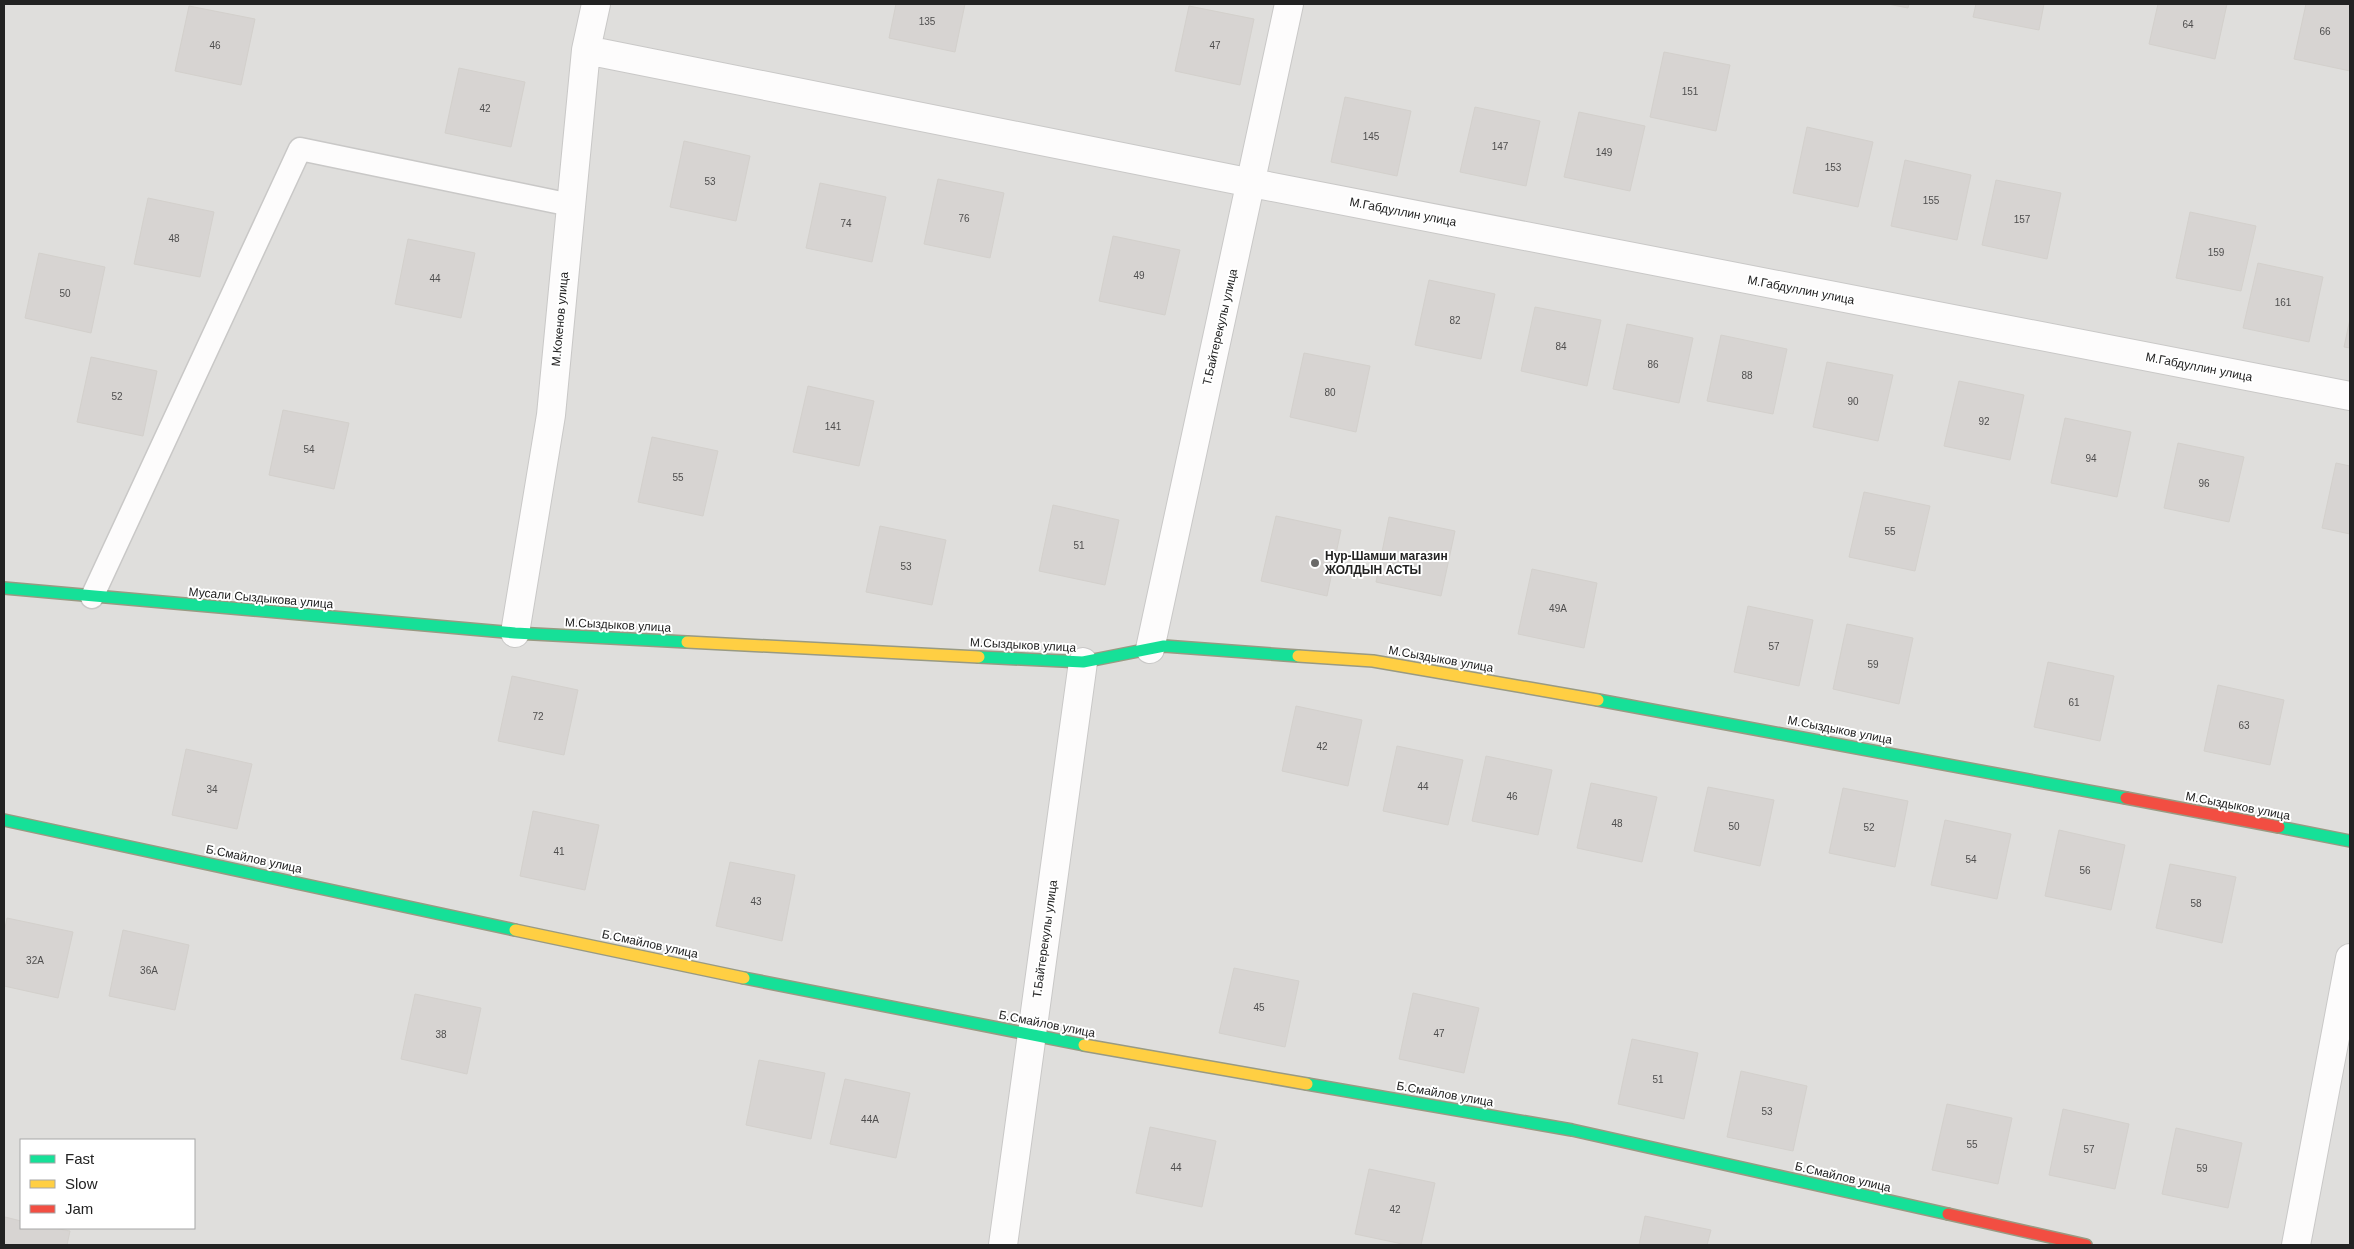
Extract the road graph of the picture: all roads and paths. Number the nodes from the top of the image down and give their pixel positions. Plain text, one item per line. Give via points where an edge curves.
1 (596, 4) edge
2 (1289, 4) edge
3 (586, 50) junction
4 (1252, 183) junction
5 (571, 205) junction
6 (2350, 396) edge
7 (4, 588) edge
8 (92, 597) junction
9 (515, 633) junction
10 (1150, 649) junction
11 (1083, 662) junction
12 (4, 820) edge
13 (2350, 841) edge
14 (2350, 958) edge
15 (1032, 1036) junction
16 (1003, 1245) edge
17 (2086, 1245) edge
18 (2296, 1245) edge

1 - 3 street, М.Кокенов улица
2 - 4 street, Т.Байтерекулы улица
3 - 4 street, М.Габдуллин улица
3 - 5 street, М.Кокенов улица
4 - 6 street, М.Габдуллин улица
4 - 10 street, Т.Байтерекулы улица
5 - 8 lane via 300,149
5 - 9 street, М.Кокенов улица via 551,415
7 - 8 street, Мусали Сыздыкова улица
8 - 9 street, Мусали Сыздыкова улица
9 - 11 street, М.Сыздыков улица
10 - 11 street, М.Сыздыков улица
10 - 13 street, М.Сыздыков улица via 1164,646 1372,661 1732,724
11 - 15 street, Т.Байтерекулы улица
12 - 15 street, Б.Смайлов улица via 657,960
14 - 18 street
15 - 16 street, Т.Байтерекулы улица
15 - 17 street, Б.Смайлов улица via 1572,1130

